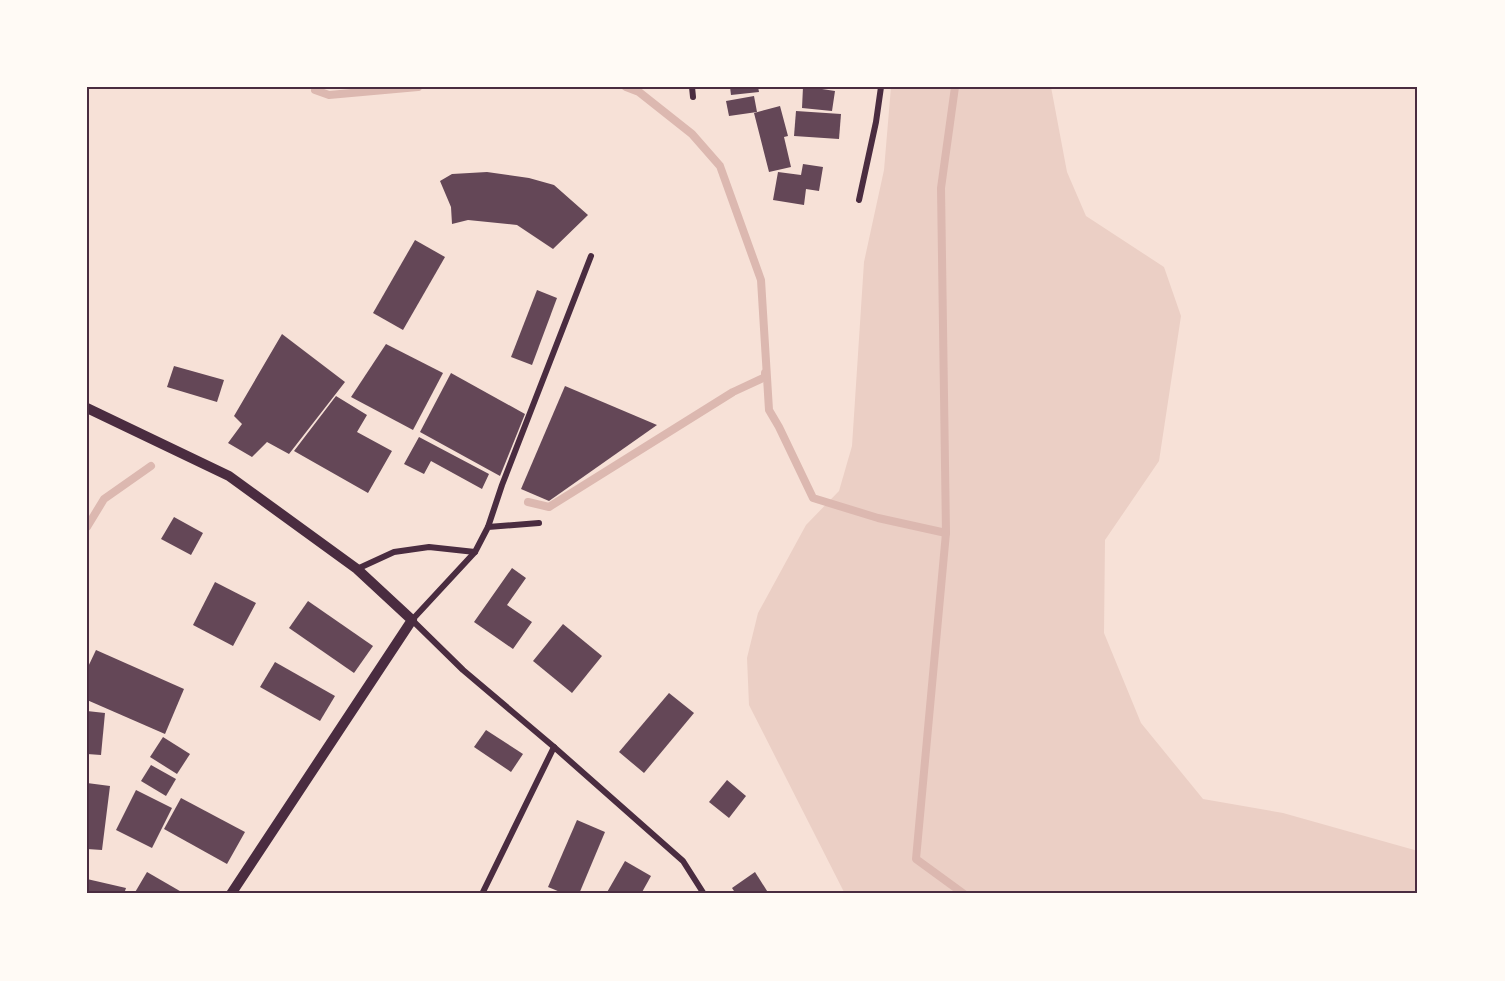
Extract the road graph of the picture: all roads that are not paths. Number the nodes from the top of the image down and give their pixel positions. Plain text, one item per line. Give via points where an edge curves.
1 (692, 87) edge
2 (881, 87) edge
3 (693, 97) dead end
4 (859, 200) dead end
5 (591, 256) dead end
6 (87, 408) edge
7 (539, 523) dead end
8 (488, 527) junction
9 (475, 552) junction
10 (357, 569) junction
11 (412, 620) junction
12 (554, 747) junction
13 (231, 894) edge
14 (482, 894) edge
15 (704, 894) edge

1 - 3 street
2 - 4 street
5 - 8 street
6 - 10 street via 229,476
7 - 8 street
8 - 9 street
9 - 10 street via 429,547 394,552
9 - 11 street
10 - 11 street
11 - 12 street via 463,670
11 - 13 street
12 - 14 street
12 - 15 street via 683,861

